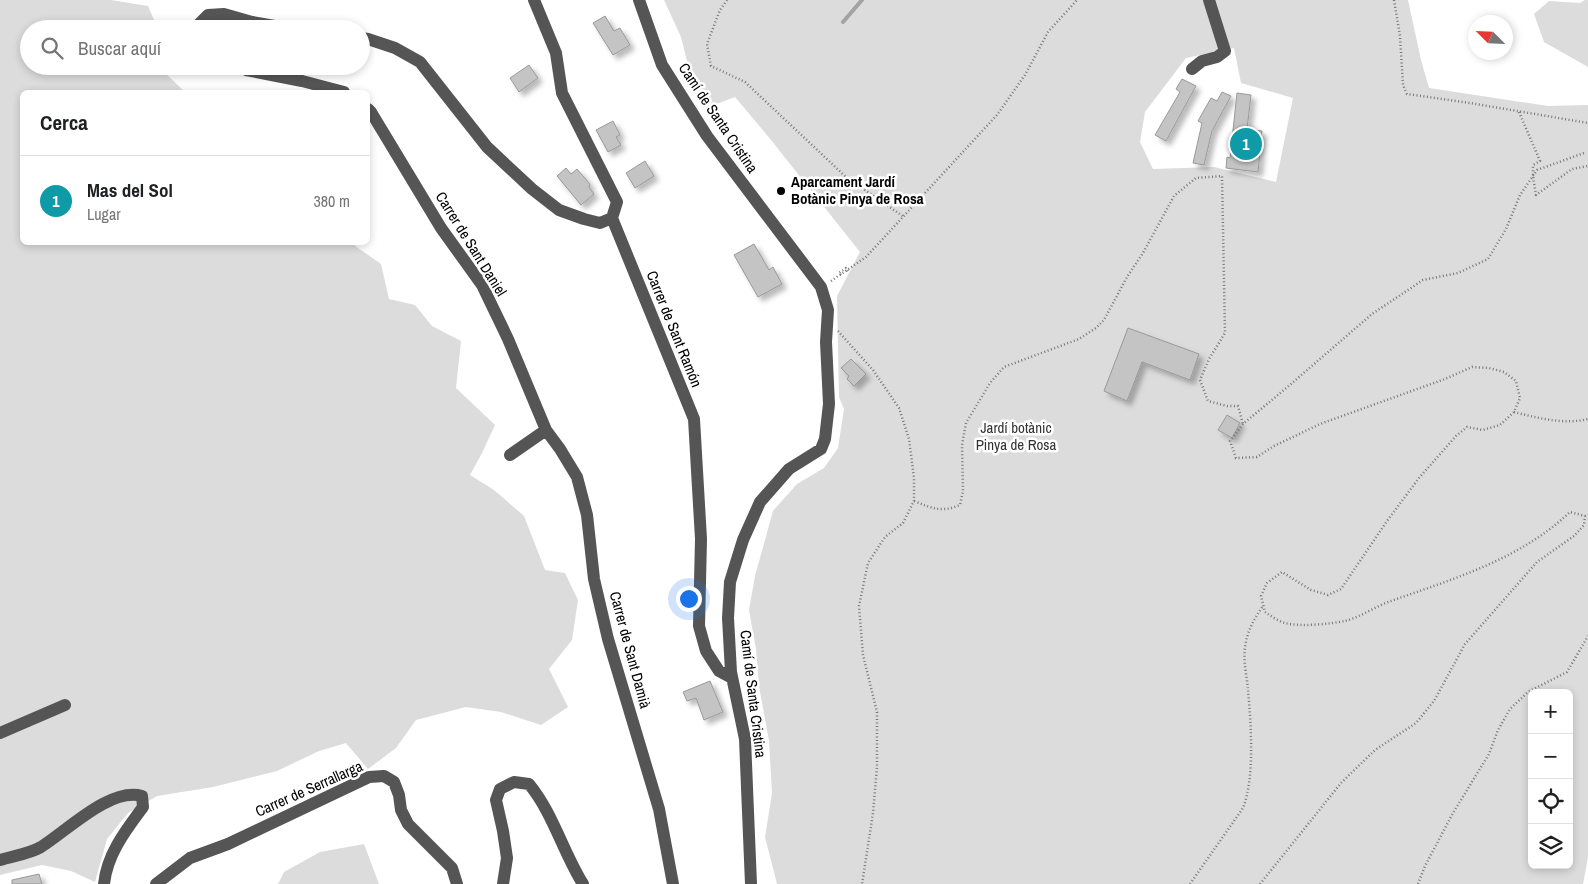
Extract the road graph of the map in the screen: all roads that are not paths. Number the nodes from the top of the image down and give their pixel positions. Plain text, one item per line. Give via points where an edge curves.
1 (534, 0) edge
2 (640, 0) edge
3 (1209, 0) edge
4 (203, 20) edge
5 (245, 20) edge
6 (370, 41) edge
7 (1192, 69) dead end
8 (271, 75) edge
9 (336, 90) edge
10 (370, 112) edge
11 (612, 218) junction
12 (546, 430) junction
13 (510, 455) dead end
14 (732, 678) junction
15 (65, 705) dead end
16 (0, 733) edge
17 (0, 860) edge
18 (104, 884) edge
19 (156, 884) edge
20 (457, 884) edge
21 (503, 884) edge
22 (583, 884) edge
23 (673, 884) edge
24 (752, 884) edge

1 - 11 street, Carrer de Sant Ramón via 556,53 562,93 617,202
2 - 14 street, Camí de Santa Cristina via 662,65 706,136 821,286 828,310 829,404 825,439 821,449 789,468 760,502 743,540 730,582 728,618
3 - 7 street via 1225,51
4 - 5 street via 208,15 224,14
6 - 11 street via 395,48 420,62 487,147 559,210 600,223
8 - 9 street
10 - 12 street, Carrer de Sant Daniel via 441,228 482,285
11 - 14 street, Carrer de Sant Ramón via 694,419 700,539 699,626 706,651 719,671
12 - 13 street
12 - 23 street, Carrer de Sant Damià via 577,476 586,515 594,579 608,639 659,809
14 - 24 street, Camí de Santa Cristina via 745,740
15 - 16 street
17 - 18 street via 39,848 106,802 133,793 142,796 143,807 120,838
19 - 20 street, Carrer de Serrallarga via 190,858 228,844 369,777 384,776 394,782 408,824 452,868
21 - 22 street via 507,858 496,800 500,789 514,782 530,784 541,798 570,864

